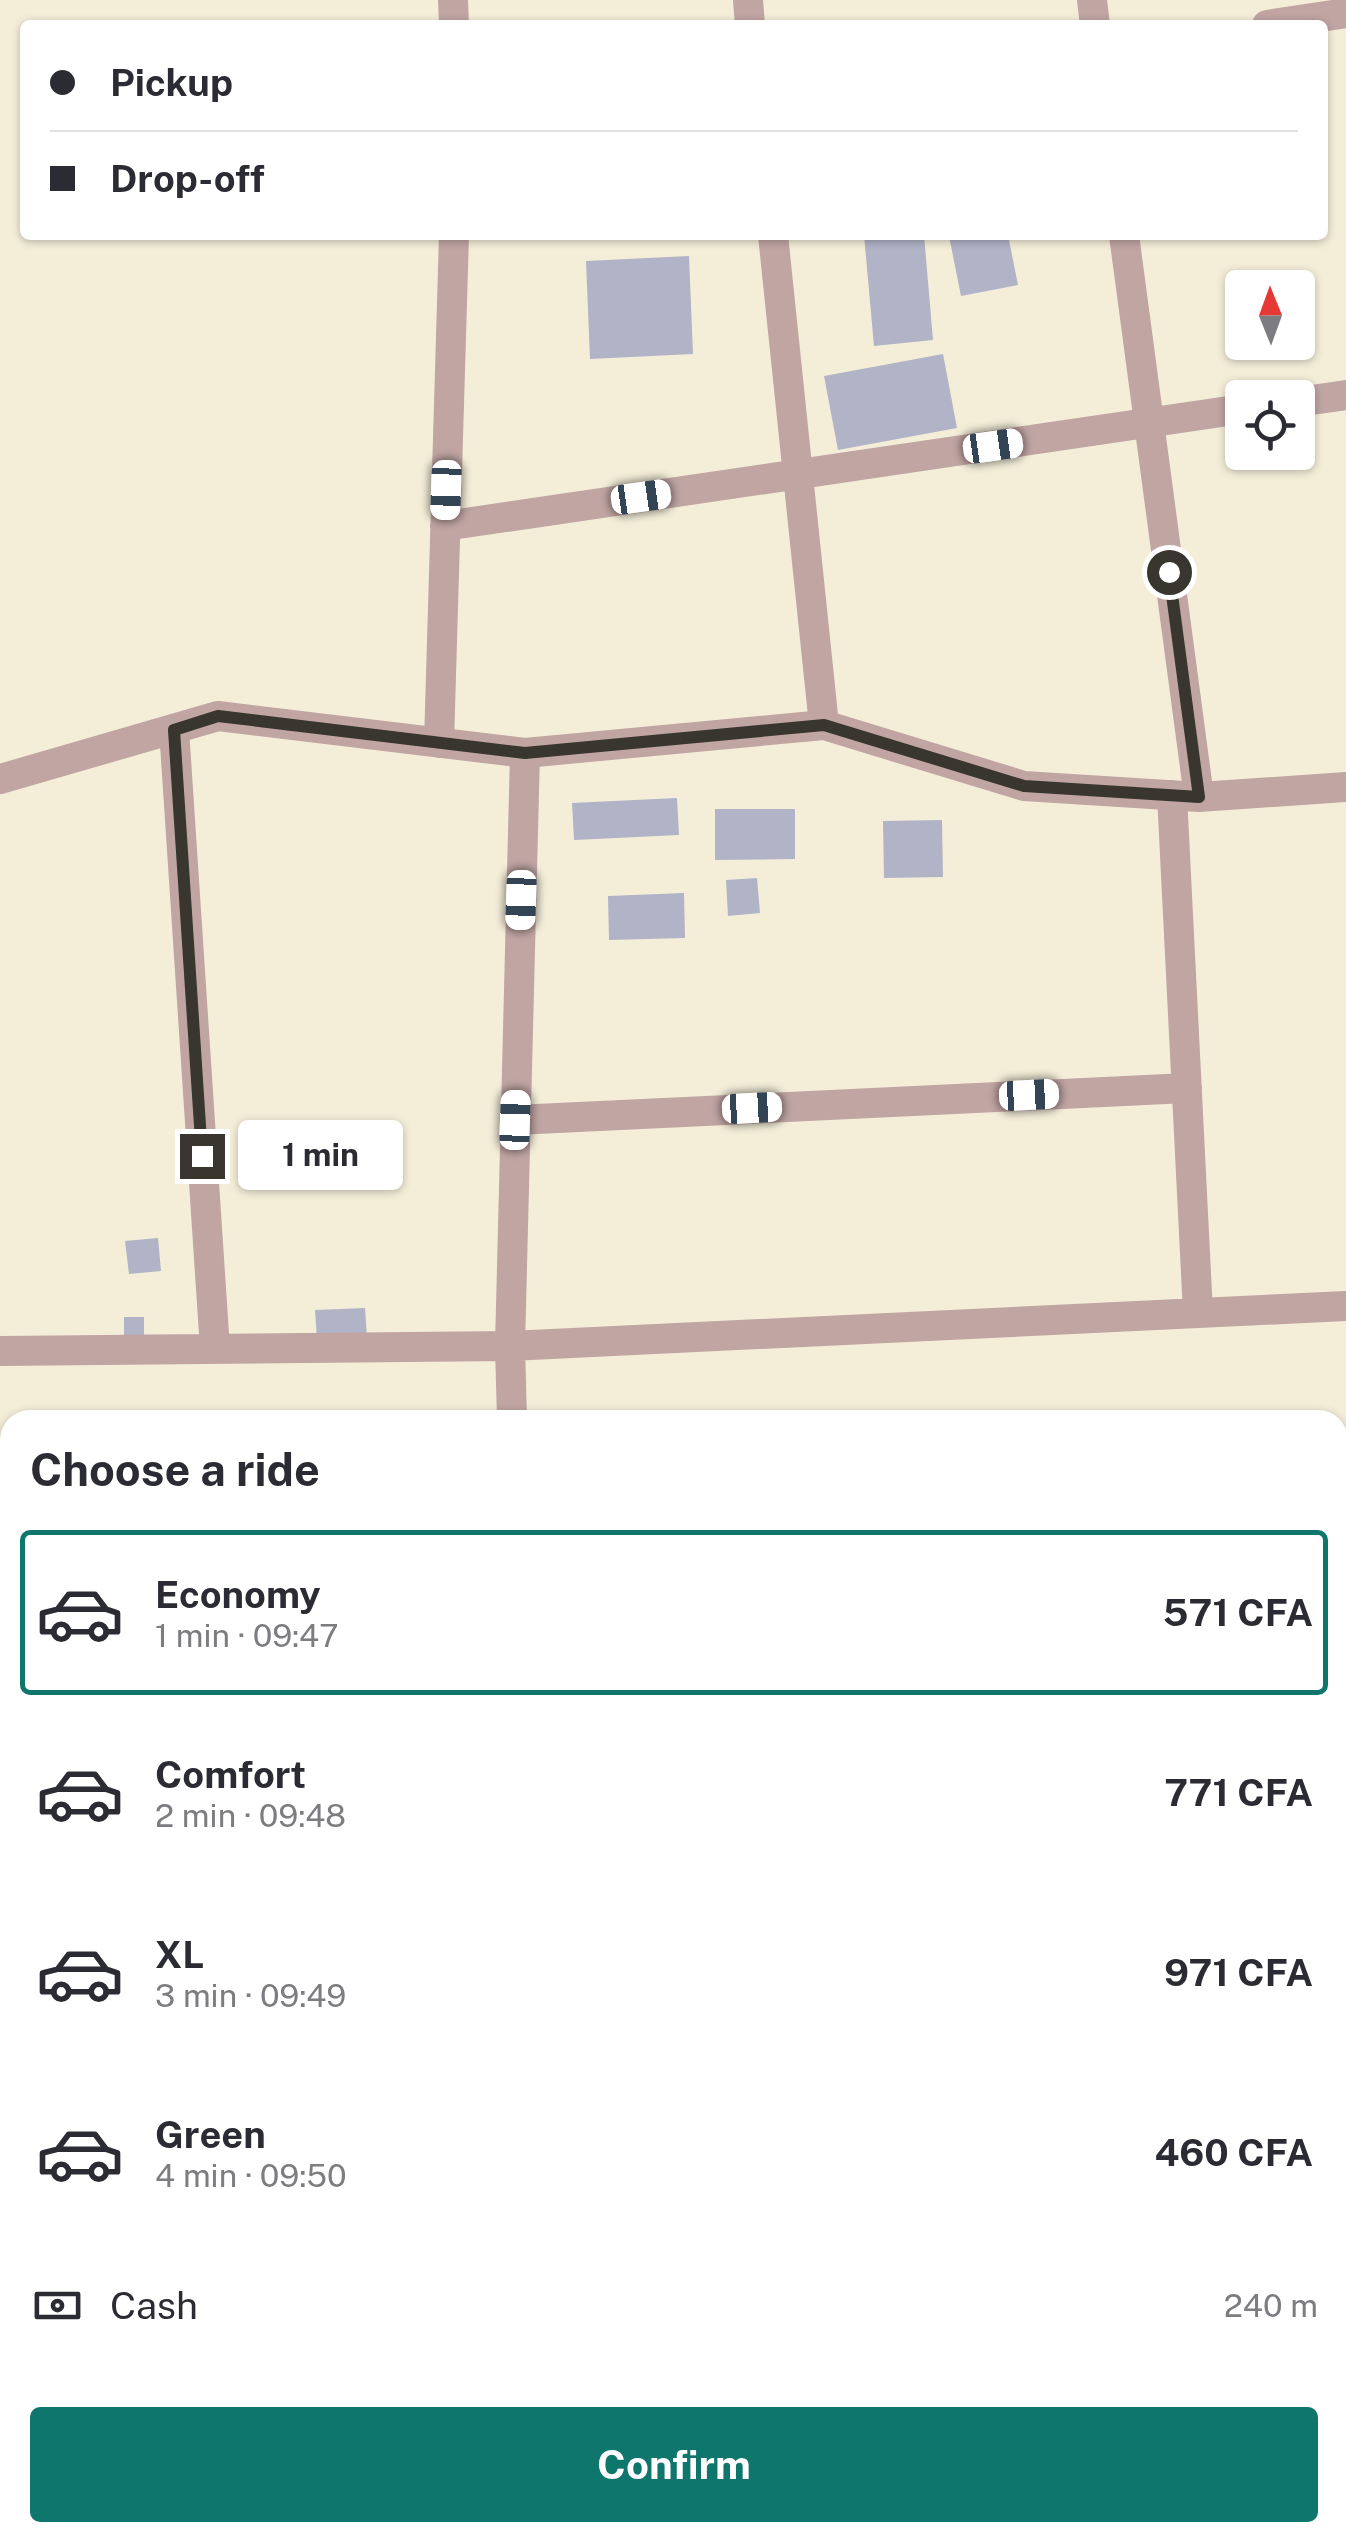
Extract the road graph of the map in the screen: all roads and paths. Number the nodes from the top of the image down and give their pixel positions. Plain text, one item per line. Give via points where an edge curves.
1 (1346, 13) edge
2 (1300, 20) edge
3 (454, 240) edge
4 (773, 240) edge
5 (1125, 240) edge
6 (1346, 394) edge
7 (1315, 399) edge
8 (1225, 412) edge
9 (1149, 423) junction
10 (798, 474) junction
11 (445, 526) junction
12 (824, 725) junction
13 (174, 730) junction
14 (439, 743) junction
15 (525, 753) junction
16 (0, 779) edge
17 (1346, 787) edge
18 (1186, 796) junction
19 (1187, 1088) junction
20 (515, 1120) junction
21 (1346, 1306) edge
22 (1198, 1312) junction
23 (510, 1346) junction
24 (215, 1349) junction
25 (0, 1352) edge
26 (512, 1410) edge

1 - 2 street
3 - 11 street
4 - 10 street
5 - 9 street
6 - 7 street
8 - 9 street
9 - 10 street
9 - 18 street
10 - 11 street
10 - 12 street
11 - 14 street
12 - 15 street
12 - 18 street via 1024,786
13 - 14 street via 218,716
13 - 16 street
13 - 24 street
14 - 15 street
15 - 20 street
17 - 18 street
18 - 19 street
19 - 20 street
19 - 22 street
20 - 23 street
21 - 22 street
22 - 23 street
23 - 24 street
23 - 26 street
24 - 25 street

